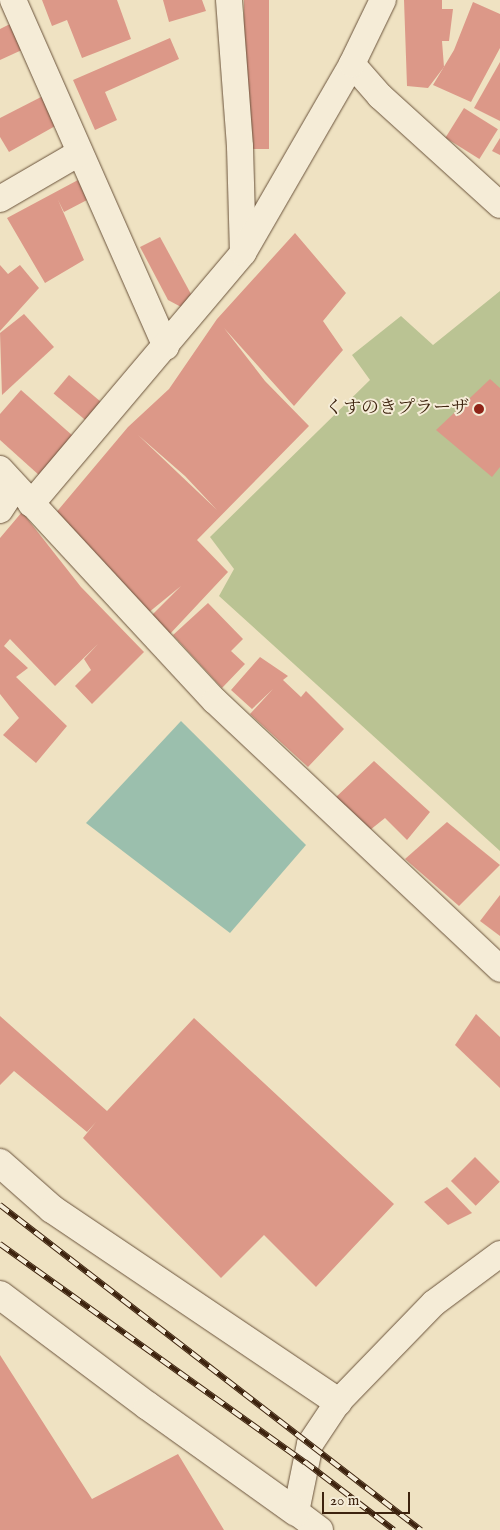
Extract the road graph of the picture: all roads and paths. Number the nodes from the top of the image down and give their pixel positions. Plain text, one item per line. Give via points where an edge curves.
1 (13, 0) edge
2 (229, 0) edge
3 (383, 0) edge
4 (352, 64) junction
5 (79, 153) junction
6 (497, 195) edge
7 (0, 199) edge
8 (243, 253) junction
9 (166, 347) junction
10 (16, 486) edge
11 (0, 510) edge
12 (500, 969) edge
13 (0, 1162) edge
14 (500, 1254) edge
15 (0, 1295) edge
16 (338, 1402) junction
17 (296, 1512) junction
18 (320, 1530) edge

1 - 5 street
2 - 8 street via 240,147
3 - 4 street
4 - 6 street via 380,96
4 - 8 street
5 - 7 street
5 - 9 street
8 - 9 street
9 - 10 street
10 - 11 street
10 - 12 street via 215,701
13 - 16 street via 52,1209
14 - 16 street via 434,1303
15 - 17 street
16 - 17 street via 310,1444
17 - 18 street

